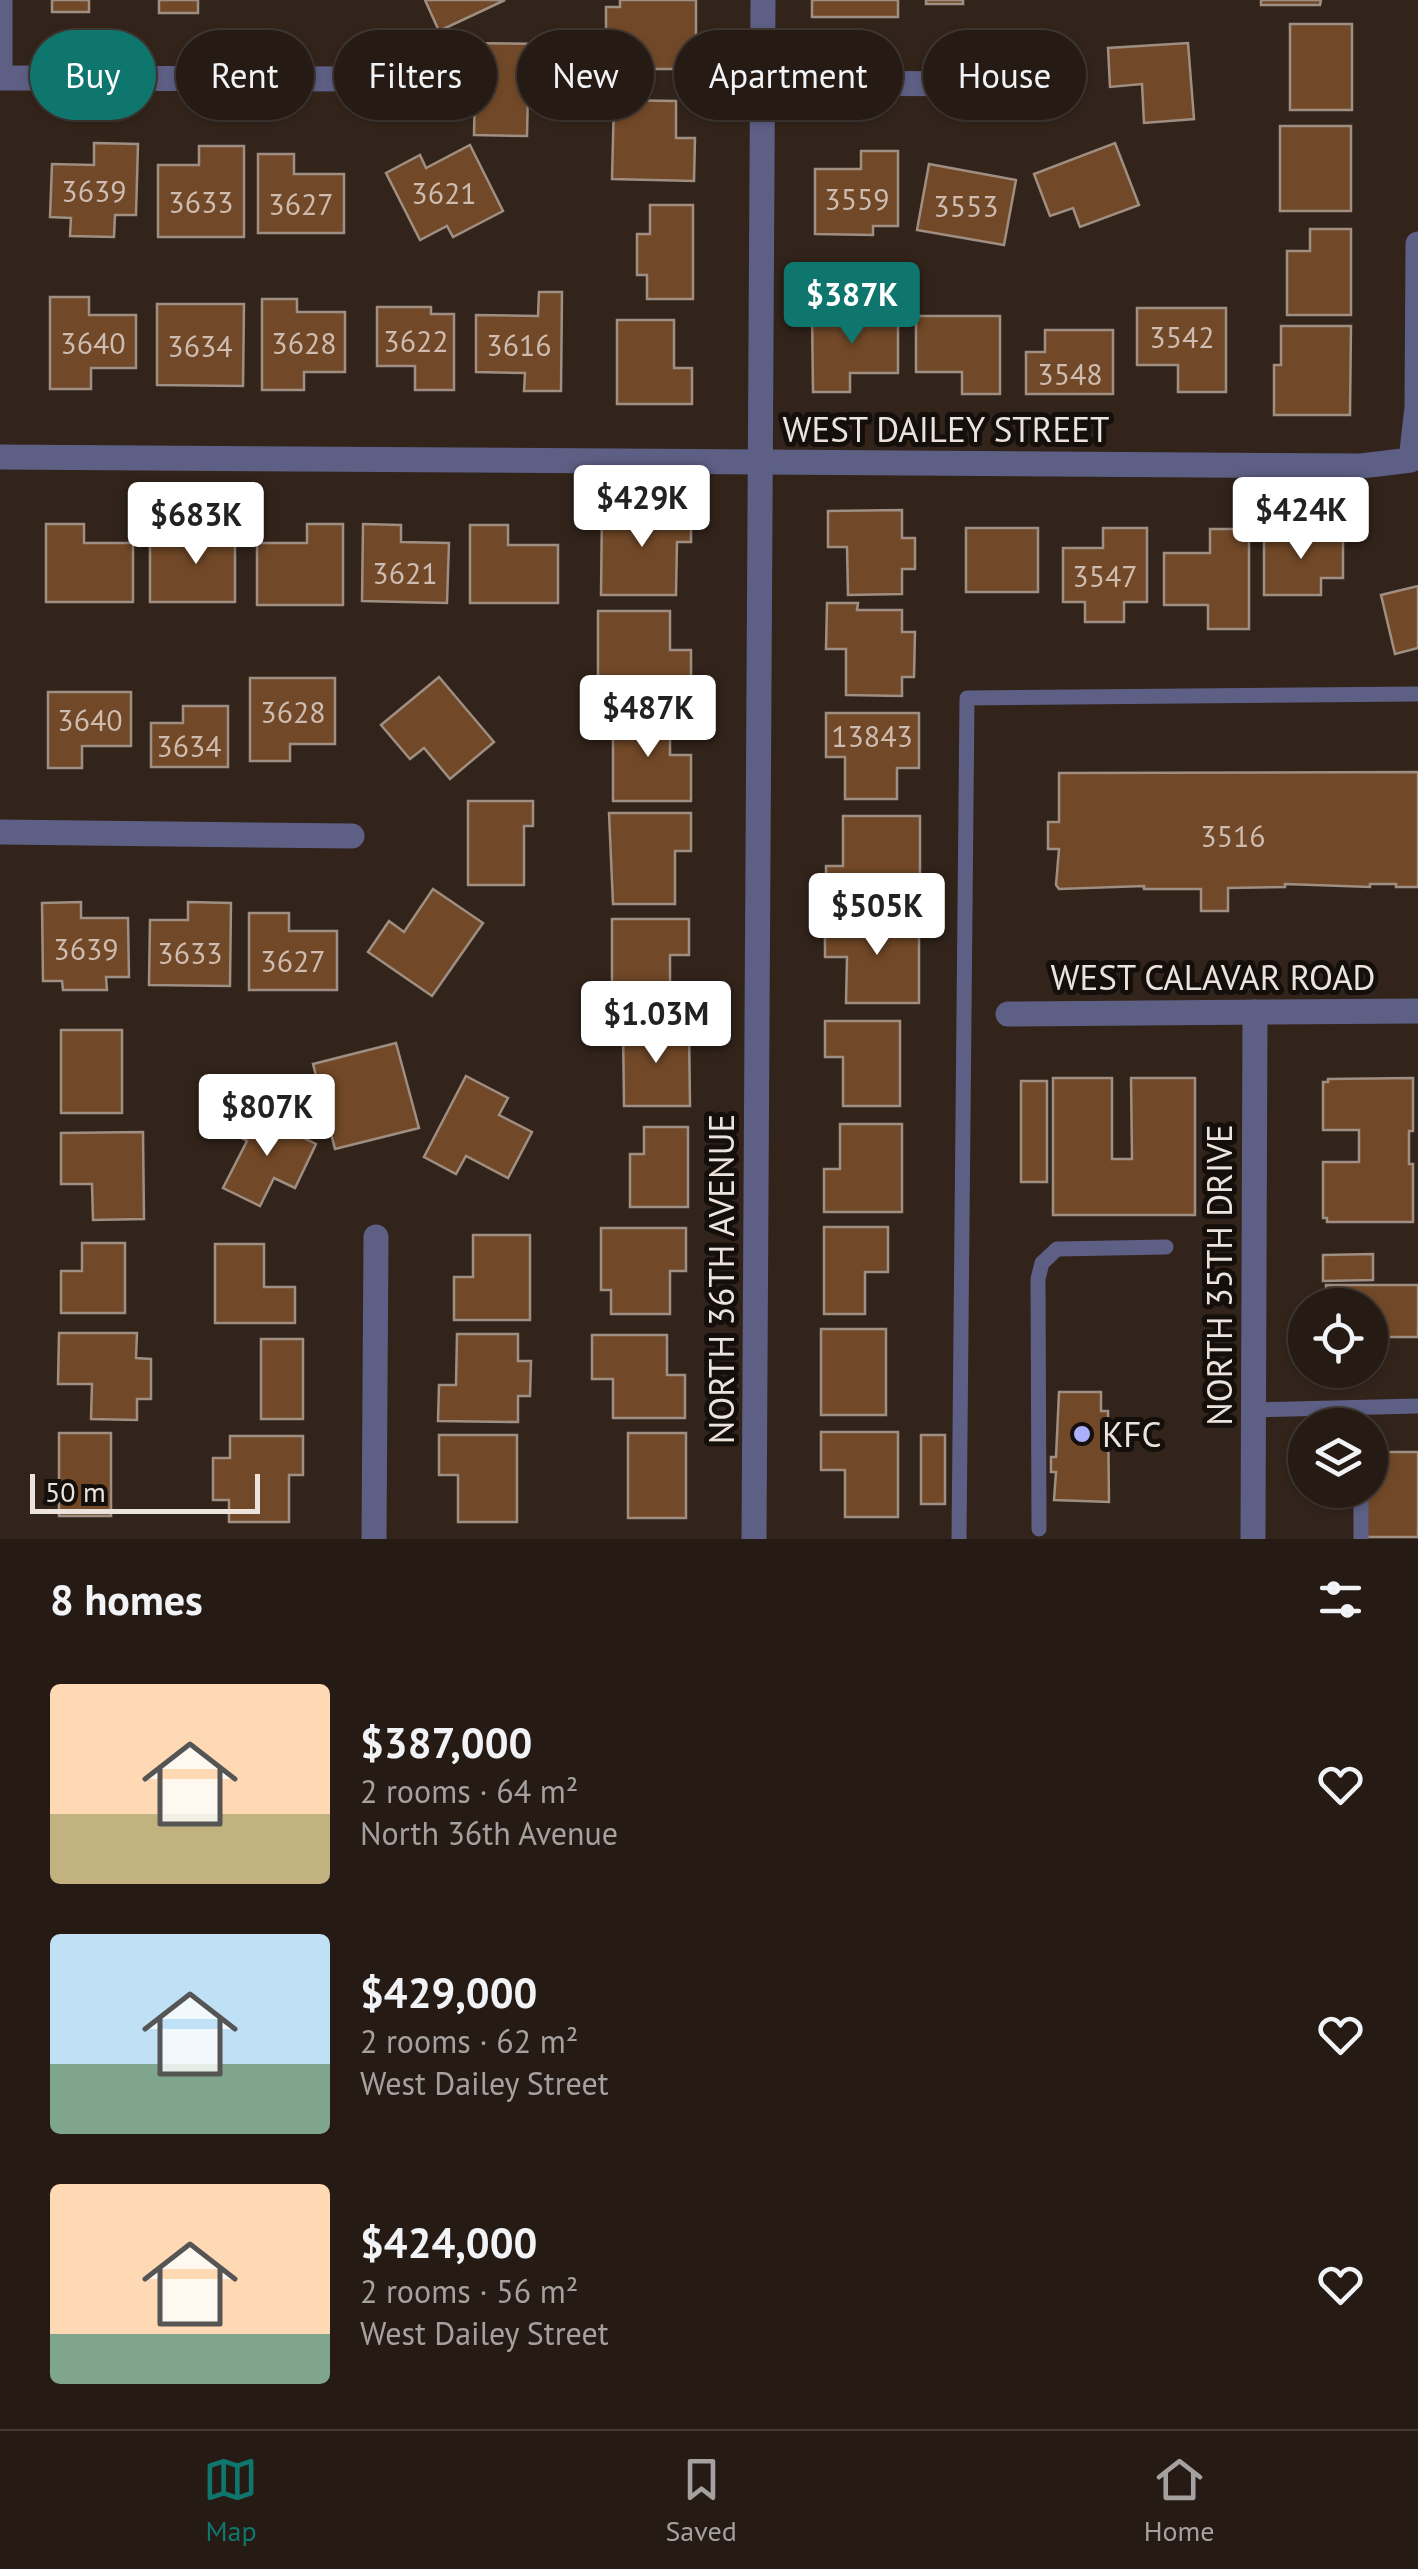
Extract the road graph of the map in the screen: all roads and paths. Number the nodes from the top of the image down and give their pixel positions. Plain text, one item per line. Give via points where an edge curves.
1 (0, 0) edge
2 (763, 0) edge
3 (763, 30) edge
4 (0, 74) edge
5 (334, 79) edge
6 (762, 120) edge
7 (1418, 244) edge
8 (0, 457) edge
9 (760, 464) junction
10 (1418, 694) edge
11 (0, 832) edge
12 (352, 836) dead end
13 (1418, 1011) edge
14 (1255, 1012) junction
15 (1008, 1014) dead end
16 (376, 1238) dead end
17 (1166, 1247) dead end
18 (1418, 1406) edge
19 (1254, 1410) junction
20 (1418, 1413) edge
21 (1388, 1416) edge
22 (1360, 1508) edge
23 (1039, 1529) dead end
24 (374, 1539) edge
25 (754, 1539) edge
26 (958, 1539) edge
27 (1253, 1539) edge
28 (1360, 1539) edge

1 - 4 street
2 - 3 street, NORTH 36TH AVENUE
4 - 5 street
6 - 9 street, NORTH 36TH AVENUE
7 - 9 street, WEST DAILEY STREET via 1411,460 1362,466
8 - 9 street, WEST DAILEY STREET
9 - 25 street, NORTH 36TH AVENUE
10 - 26 lane via 967,698
11 - 12 street
13 - 14 street, WEST CALAVAR ROAD
14 - 15 street, WEST CALAVAR ROAD
14 - 19 street, NORTH 35TH DRIVE
16 - 24 street
17 - 23 lane via 1057,1249 1042,1263
18 - 19 lane
19 - 27 street, NORTH 35TH DRIVE
20 - 21 lane
22 - 28 lane

